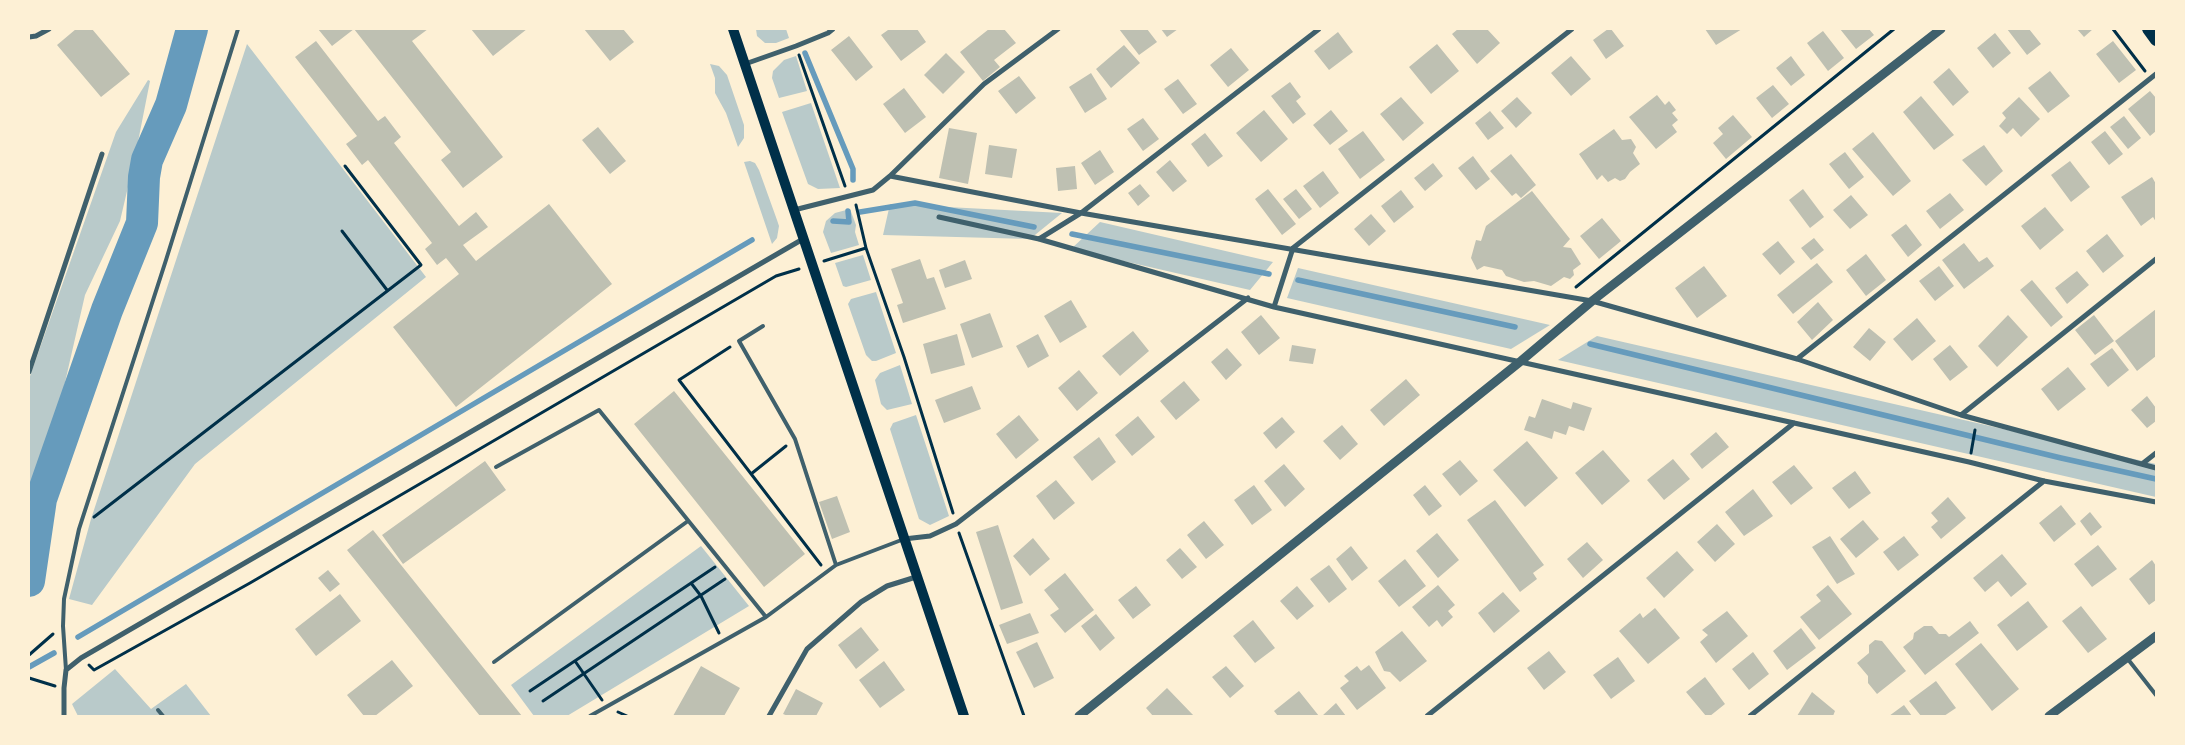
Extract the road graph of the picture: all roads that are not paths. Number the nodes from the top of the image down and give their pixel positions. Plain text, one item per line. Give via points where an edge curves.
1 (48, 29) edge
2 (238, 29) edge
3 (733, 29) edge
4 (833, 29) edge
5 (1058, 29) edge
6 (1319, 29) edge
7 (1572, 29) edge
8 (1941, 29) edge
9 (2148, 29) edge
10 (29, 37) edge
11 (2156, 40) edge
12 (745, 64) junction
13 (2156, 74) edge
14 (102, 154) dead end
15 (890, 176) junction
16 (793, 210) junction
17 (1082, 213) junction
18 (939, 217) dead end
19 (803, 239) junction
20 (1039, 239) junction
21 (1293, 248) junction
22 (2156, 260) edge
23 (1248, 298) junction
24 (1592, 301) junction
25 (1274, 308) junction
26 (764, 326) dead end
27 (1797, 359) junction
28 (1521, 361) junction
29 (29, 372) edge
30 (1961, 415) junction
31 (1794, 423) junction
32 (2156, 453) edge
33 (2142, 464) junction
34 (496, 468) dead end
35 (2156, 468) edge
36 (2044, 481) junction
37 (2156, 502) edge
38 (688, 521) junction
39 (904, 539) junction
40 (836, 565) junction
41 (916, 577) junction
42 (766, 617) junction
43 (2156, 636) edge
44 (2128, 658) junction
45 (494, 662) dead end
46 (66, 670) junction
47 (2156, 695) edge
48 (158, 710) dead end
49 (64, 716) edge
50 (163, 716) edge
51 (590, 716) edge
52 (768, 716) edge
53 (964, 716) edge
54 (1079, 716) edge
55 (1427, 716) edge
56 (1750, 716) edge
57 (2049, 716) edge

1 - 10 street
2 - 46 lane via 80,529 64,599
3 - 12 main road
4 - 12 street
5 - 15 street via 984,84
6 - 17 street
7 - 21 street
8 - 24 street
9 - 11 main road
12 - 16 main road
13 - 27 street
14 - 29 street
15 - 16 street via 873,190
15 - 17 street
16 - 19 main road
17 - 20 street
17 - 21 street
18 - 20 street
19 - 39 main road
19 - 46 street via 81,658
20 - 23 street
21 - 24 street
21 - 25 street
22 - 30 street
23 - 25 street
23 - 39 street via 956,524 930,536
24 - 27 street
24 - 28 street
25 - 28 street
26 - 40 lane via 739,342 795,439
27 - 30 street
28 - 31 street
28 - 54 street
30 - 33 street
31 - 36 street
31 - 55 street
32 - 33 street
33 - 35 street
34 - 38 lane via 599,410
36 - 37 street
36 - 56 street
38 - 42 lane
38 - 45 lane
39 - 40 lane
39 - 41 main road
40 - 42 lane
41 - 52 street via 887,586 862,602 808,649
41 - 53 main road
42 - 51 lane
43 - 44 street
44 - 47 lane
44 - 57 street
46 - 49 street
48 - 50 lane

